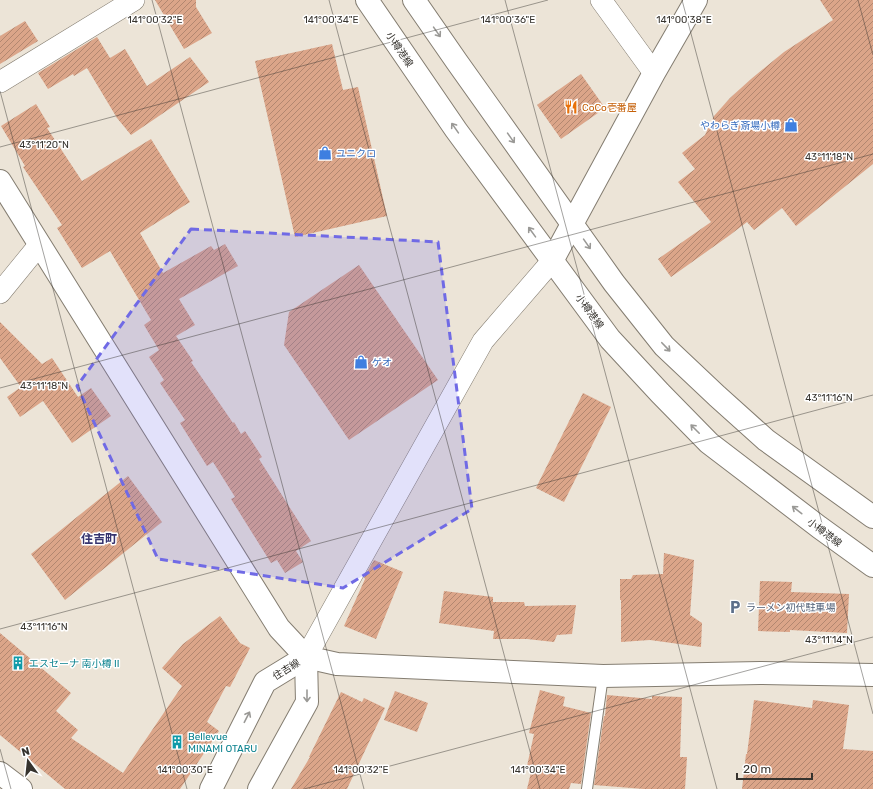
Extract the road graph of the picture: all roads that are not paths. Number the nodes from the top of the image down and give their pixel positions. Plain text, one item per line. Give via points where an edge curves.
1 (134, 0) edge
2 (367, 0) edge
3 (414, 0) edge
4 (601, 0) edge
5 (696, 0) edge
6 (654, 73) junction
7 (0, 82) edge
8 (0, 181) edge
9 (572, 224) junction
10 (39, 245) junction
11 (552, 261) junction
12 (0, 293) edge
13 (873, 517) edge
14 (873, 566) edge
15 (306, 657) junction
16 (873, 675) edge
17 (603, 676) junction
18 (0, 773) edge
19 (21, 789) edge
20 (211, 789) edge
21 (259, 789) edge
22 (587, 789) edge

1 - 7 street
11 -> 2 street, 小樽港線 via 456,130
3 -> 9 street
4 - 6 street
5 - 6 street
6 - 9 street
8 - 10 street
9 - 11 street
9 -> 13 street via 664,346 766,440
10 - 12 street
10 - 15 street via 279,628
14 -> 11 street, 小樽港線 via 709,443 610,338
11 - 15 street via 484,341
15 - 17 street via 337,664
20 -> 15 street, 住吉線 via 265,682
15 -> 21 street, 住吉線 via 307,702
16 - 17 street via 760,673
17 - 22 lane
18 - 19 street

